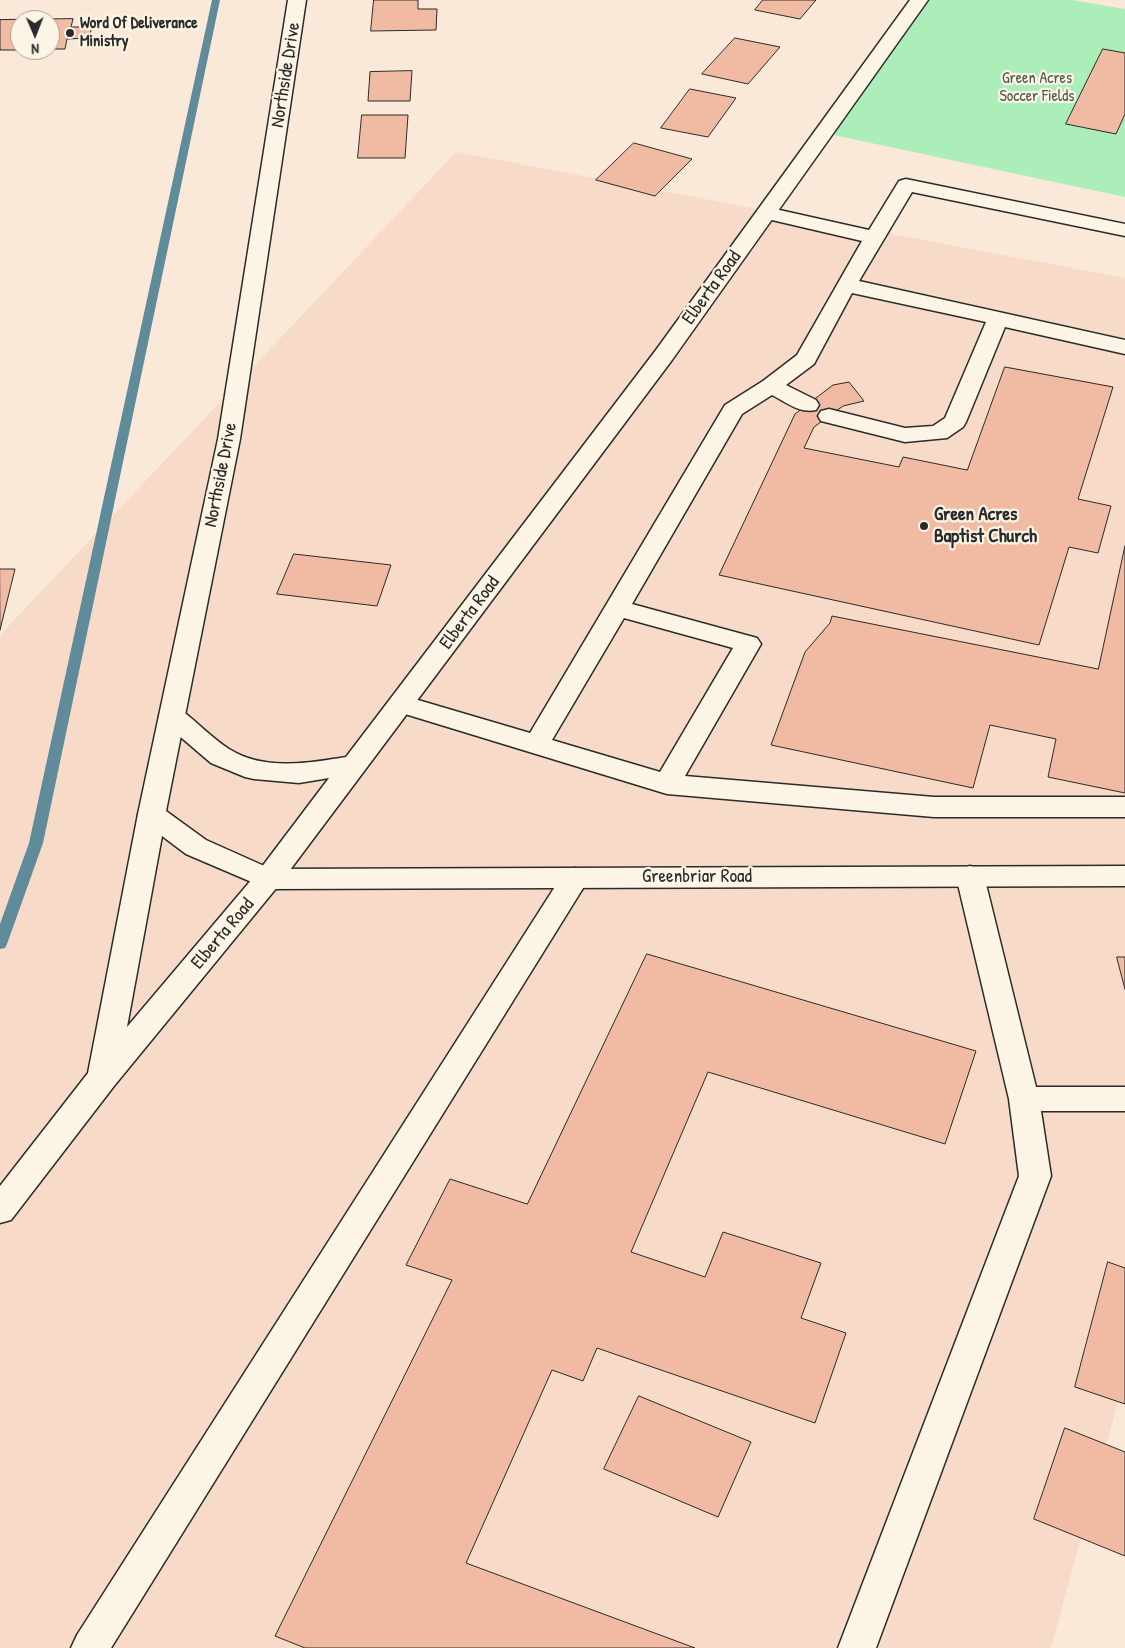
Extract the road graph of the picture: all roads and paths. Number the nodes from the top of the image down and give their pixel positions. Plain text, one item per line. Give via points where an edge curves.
1 (298, 0) edge
2 (919, 0) edge
3 (766, 213) junction
4 (1125, 230) edge
5 (874, 237) junction
6 (846, 285) junction
7 (998, 319) junction
8 (1125, 347) edge
9 (772, 386) junction
10 (808, 405) dead end
11 (829, 416) dead end
12 (618, 608) junction
13 (401, 704) junction
14 (172, 716) junction
15 (537, 744) junction
16 (354, 766) junction
17 (667, 784) junction
18 (1125, 807) edge
19 (152, 814) junction
20 (970, 876) junction
21 (1125, 876) edge
22 (575, 878) junction
23 (268, 879) junction
24 (103, 1077) junction
25 (1024, 1099) junction
26 (1125, 1099) edge
27 (0, 1210) edge
28 (90, 1648) edge
29 (858, 1648) edge

1 - 14 street, Northside Drive via 229,439
2 - 3 street, Elberta Road
3 - 5 street
3 - 13 street, Elberta Road via 664,355
4 - 5 street via 906,185
5 - 6 street
6 - 7 street
6 - 9 street via 806,359
7 - 8 street
7 - 11 street via 955,422 939,433 905,435
9 - 10 street
9 - 12 street via 733,410
12 - 15 street
12 - 17 street via 748,644
13 - 15 street
13 - 16 street, Elberta Road
14 - 16 street via 220,756 254,770 299,774
14 - 19 street, Northside Drive
15 - 17 street
16 - 23 street, Elberta Road
17 - 18 street via 934,807
19 - 23 street via 196,847
19 - 24 street, Northside Drive
20 - 21 street, Greenbriar Road
20 - 22 street, Greenbriar Road
20 - 25 street
22 - 23 street, Greenbriar Road
22 - 28 street
23 - 24 street, Elberta Road
24 - 27 street, Elberta Road
25 - 26 street
25 - 29 street via 1035,1176

